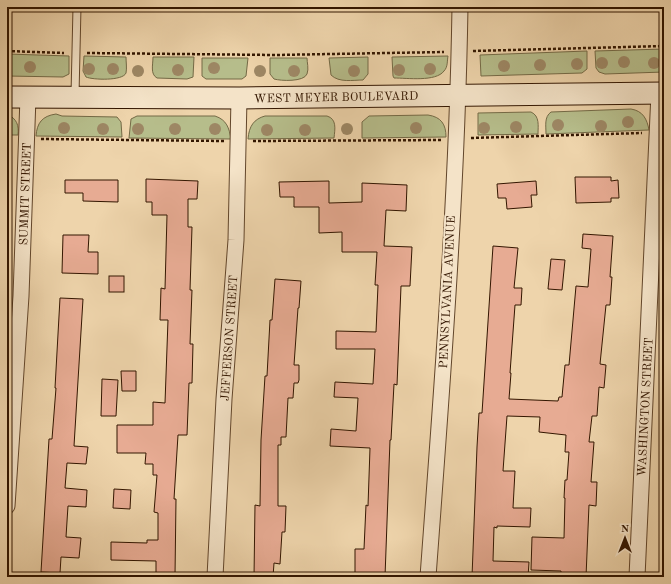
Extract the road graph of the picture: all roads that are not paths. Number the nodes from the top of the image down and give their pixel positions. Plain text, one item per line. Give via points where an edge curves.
1 (77, 7) edge
2 (460, 7) edge
3 (662, 93) edge
4 (458, 96) junction
5 (7, 97) edge
6 (28, 97) junction
7 (74, 98) junction
8 (239, 98) junction
9 (7, 506) edge
10 (215, 577) edge
11 (428, 577) edge
12 (637, 577) edge

1 - 7 lane
2 - 4 street, PENNSYLVANIA AVENUE
3 - 4 main road, WEST MEYER BOULEVARD
3 - 12 street, WASHINGTON STREET
4 - 8 main road, WEST MEYER BOULEVARD
4 - 11 street, PENNSYLVANIA AVENUE
5 - 6 main road, WEST MEYER BOULEVARD
6 - 7 main road, WEST MEYER BOULEVARD
6 - 9 street, SUMMIT STREET via 21,296
7 - 8 main road, WEST MEYER BOULEVARD
8 - 10 street, JEFFERSON STREET via 236,240

